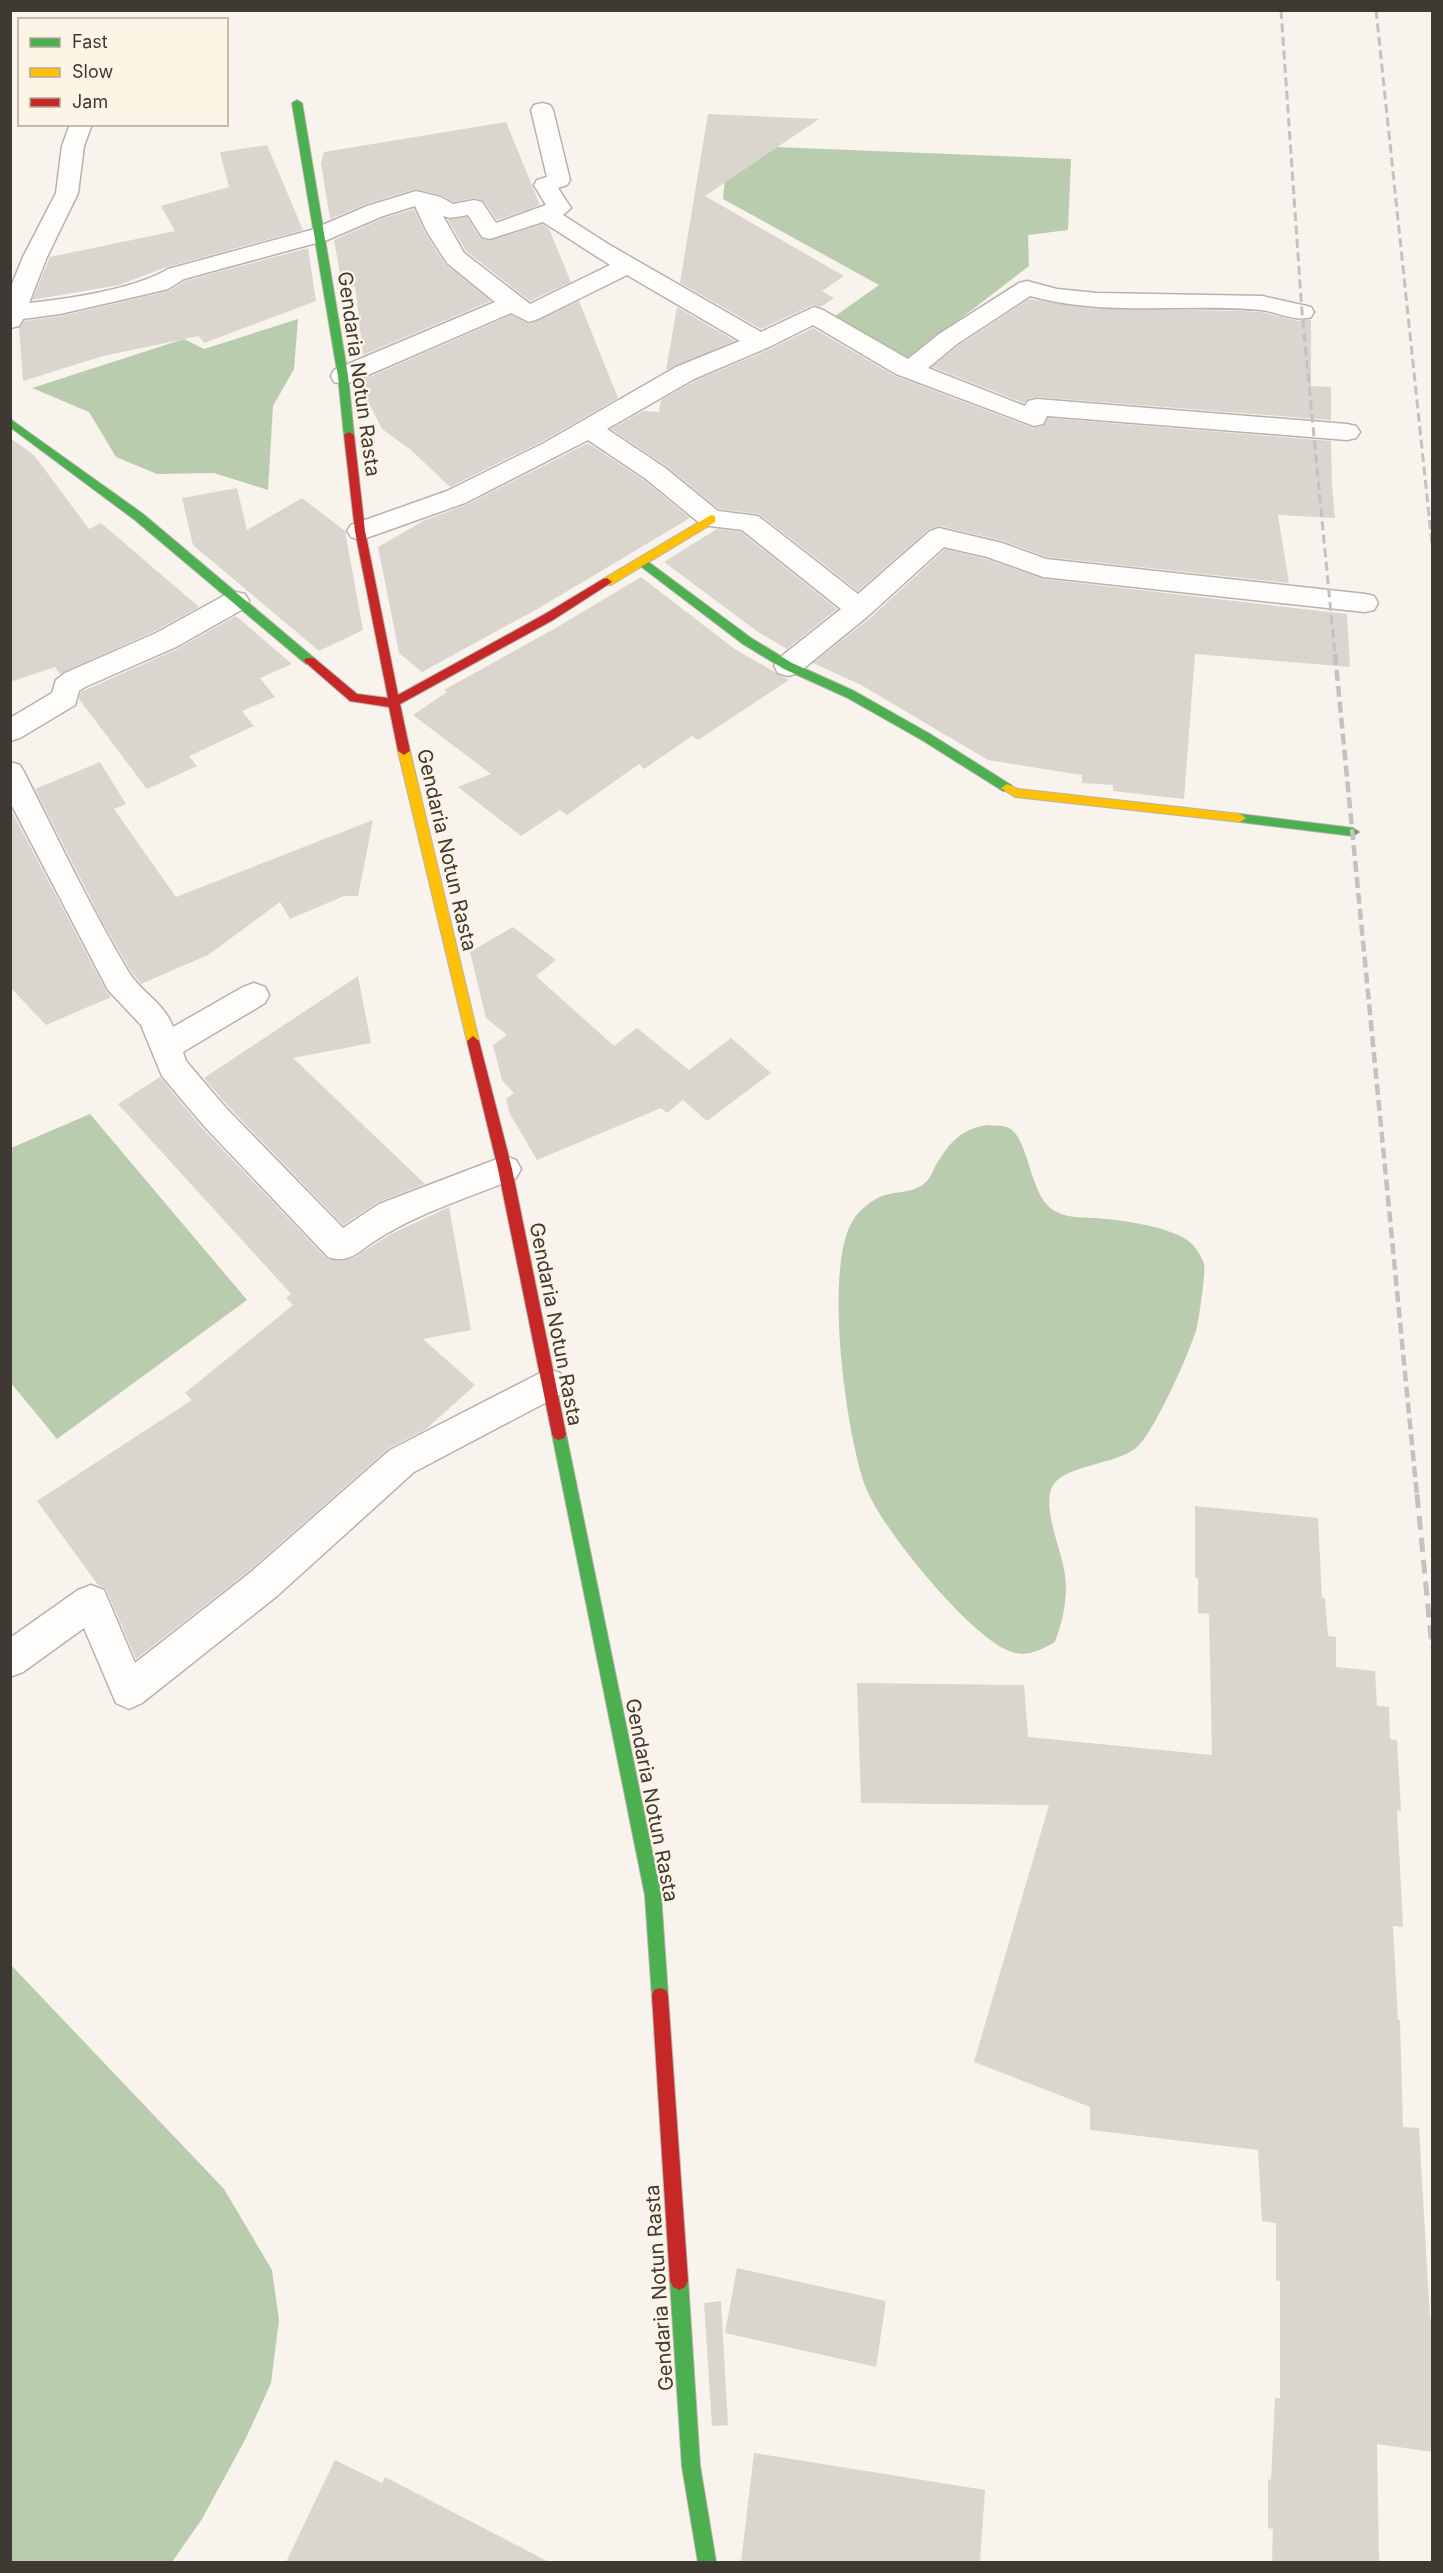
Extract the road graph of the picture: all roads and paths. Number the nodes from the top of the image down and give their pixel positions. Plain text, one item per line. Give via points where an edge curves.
1 (297, 103) dead end
2 (542, 110) dead end
3 (80, 126) edge
4 (424, 200) junction
5 (546, 214) junction
6 (319, 235) junction
7 (628, 265) junction
8 (512, 303) junction
9 (1302, 312) dead end
10 (12, 316) edge
11 (760, 342) junction
12 (910, 370) junction
13 (343, 376) junction
14 (10, 422) edge
15 (589, 428) junction
16 (1347, 432) dead end
17 (711, 519) junction
18 (360, 531) junction
19 (643, 562) junction
20 (236, 601) junction
21 (1365, 603) dead end
22 (859, 609) junction
23 (788, 666) junction
24 (393, 703) junction
25 (10, 731) edge
26 (10, 772) edge
27 (1353, 832) dead end
28 (254, 995) dead end
29 (165, 1047) junction
30 (505, 1169) junction
31 (548, 1384) junction
32 (10, 1660) edge
33 (707, 2562) edge

1 - 6 main road, Gendaria Notun Rasta
2 - 5 street via 559,180 545,185 559,208
3 - 10 street via 73,146 67,193 35,257
4 - 5 street via 450,211 474,207 490,232
4 - 6 street via 416,198
4 - 8 street via 455,258
5 - 7 street
6 - 10 street via 176,274 160,284
6 - 13 main road, Gendaria Notun Rasta
7 - 8 street via 529,314
7 - 11 street
8 - 13 street
9 - 12 street via 1262,303 1097,300 1027,288 948,339
11 - 12 street via 814,315
11 - 15 street via 685,373
12 - 16 street via 1034,418 1037,407
13 - 18 main road, Gendaria Notun Rasta
14 - 20 main road via 139,517
15 - 17 street via 655,473
15 - 18 street via 456,497
17 - 19 main road
17 - 22 street via 749,522
18 - 24 main road, Gendaria Notun Rasta
19 - 23 main road
19 - 24 main road
20 - 24 main road via 354,698
20 - 25 street via 166,640 75,680 66,687 65,698
21 - 22 street via 1043,568 993,549 939,537
22 - 23 street
23 - 27 main road via 850,694 1015,793
24 - 30 main road, Gendaria Notun Rasta
26 - 29 street via 119,982 154,1018
28 - 29 street
29 - 30 street via 173,1067 215,1118 340,1246 390,1214
30 - 31 main road, Gendaria Notun Rasta
31 - 32 street via 402,1461 264,1584 129,1691 91,1602
31 - 33 main road, Gendaria Notun Rasta via 652,1895 691,2466

